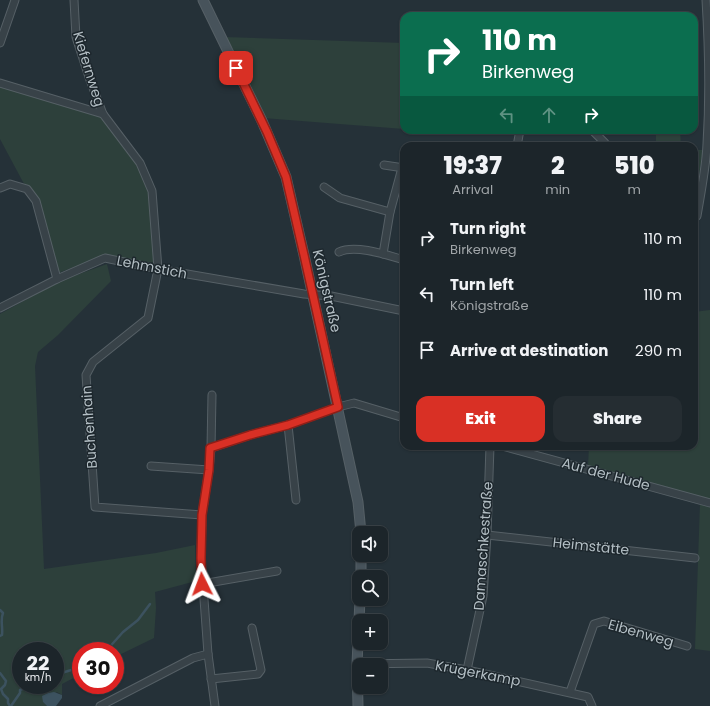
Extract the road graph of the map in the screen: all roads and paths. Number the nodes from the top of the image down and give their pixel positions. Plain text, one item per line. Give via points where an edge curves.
1 (15, 0) edge
2 (74, 0) edge
3 (203, 0) edge
4 (706, 0) edge
5 (0, 43) edge
6 (0, 83) edge
7 (103, 114) junction
8 (596, 134) edge
9 (604, 142) edge
10 (384, 165) dead end
11 (400, 168) edge
12 (400, 178) edge
13 (324, 186) dead end
14 (0, 188) edge
15 (390, 212) junction
16 (698, 216) dead end
17 (339, 252) dead end
18 (383, 254) junction
19 (400, 259) edge
20 (158, 269) junction
21 (57, 279) junction
22 (313, 294) junction
23 (0, 308) edge
24 (400, 310) edge
25 (212, 395) dead end
26 (338, 407) junction
27 (400, 417) edge
28 (288, 425) junction
29 (210, 448) junction
30 (490, 450) edge
31 (517, 450) edge
32 (151, 466) dead end
33 (209, 470) junction
34 (296, 500) dead end
35 (710, 503) edge
36 (202, 515) junction
37 (360, 526) edge
38 (486, 534) junction
39 (695, 558) dead end
40 (277, 571) dead end
41 (202, 584) junction
42 (360, 606) edge
43 (252, 628) dead end
44 (687, 646) dead end
45 (208, 654) junction
46 (357, 658) edge
47 (388, 664) edge
48 (467, 670) junction
49 (211, 680) junction
50 (570, 692) junction
51 (358, 694) edge
52 (100, 706) edge
53 (215, 706) edge
54 (358, 706) edge
55 (592, 706) edge

1 - 5 street
2 - 7 street, Kiefernweg via 76,36
3 - 22 main road, Königstraße via 262,121 286,177
4 - 16 street via 710,102
6 - 7 street, Kiefernweg
7 - 20 street, Kiefernweg via 140,163 152,191
8 - 9 street
10 - 11 street
12 - 15 street
13 - 15 street via 340,198
14 - 21 street via 10,184 27,189 36,201
15 - 18 street
17 - 18 street via 345,249
18 - 19 street
20 - 21 street, Lehmstich via 105,258
20 - 22 street, Lehmstich
20 - 36 street, Buchenhain via 148,318 93,362 86,375 95,507
21 - 23 street, Lehmstich
22 - 24 street, Lehmstich
22 - 26 main road, Königstraße
25 - 29 street
26 - 27 street via 354,403
26 - 28 street
26 - 37 main road, Königstraße via 358,502
28 - 29 street
28 - 34 street
29 - 33 street
30 - 38 street, Damaschkestraße
31 - 35 street, Auf der Hude
32 - 33 street
33 - 36 street
36 - 41 street
38 - 39 street, Heimstätte
38 - 48 street, Damaschkestraße via 482,596
40 - 41 street
41 - 45 street
42 - 46 main road
43 - 49 street via 261,670 258,674
44 - 50 street, Eibenweg via 604,621 594,624
45 - 49 street
45 - 52 street via 193,658
47 - 48 street, Krügerkamp via 427,663
48 - 50 street, Krügerkamp
49 - 53 street
50 - 55 street, Krügerkamp via 588,697
51 - 54 main road

